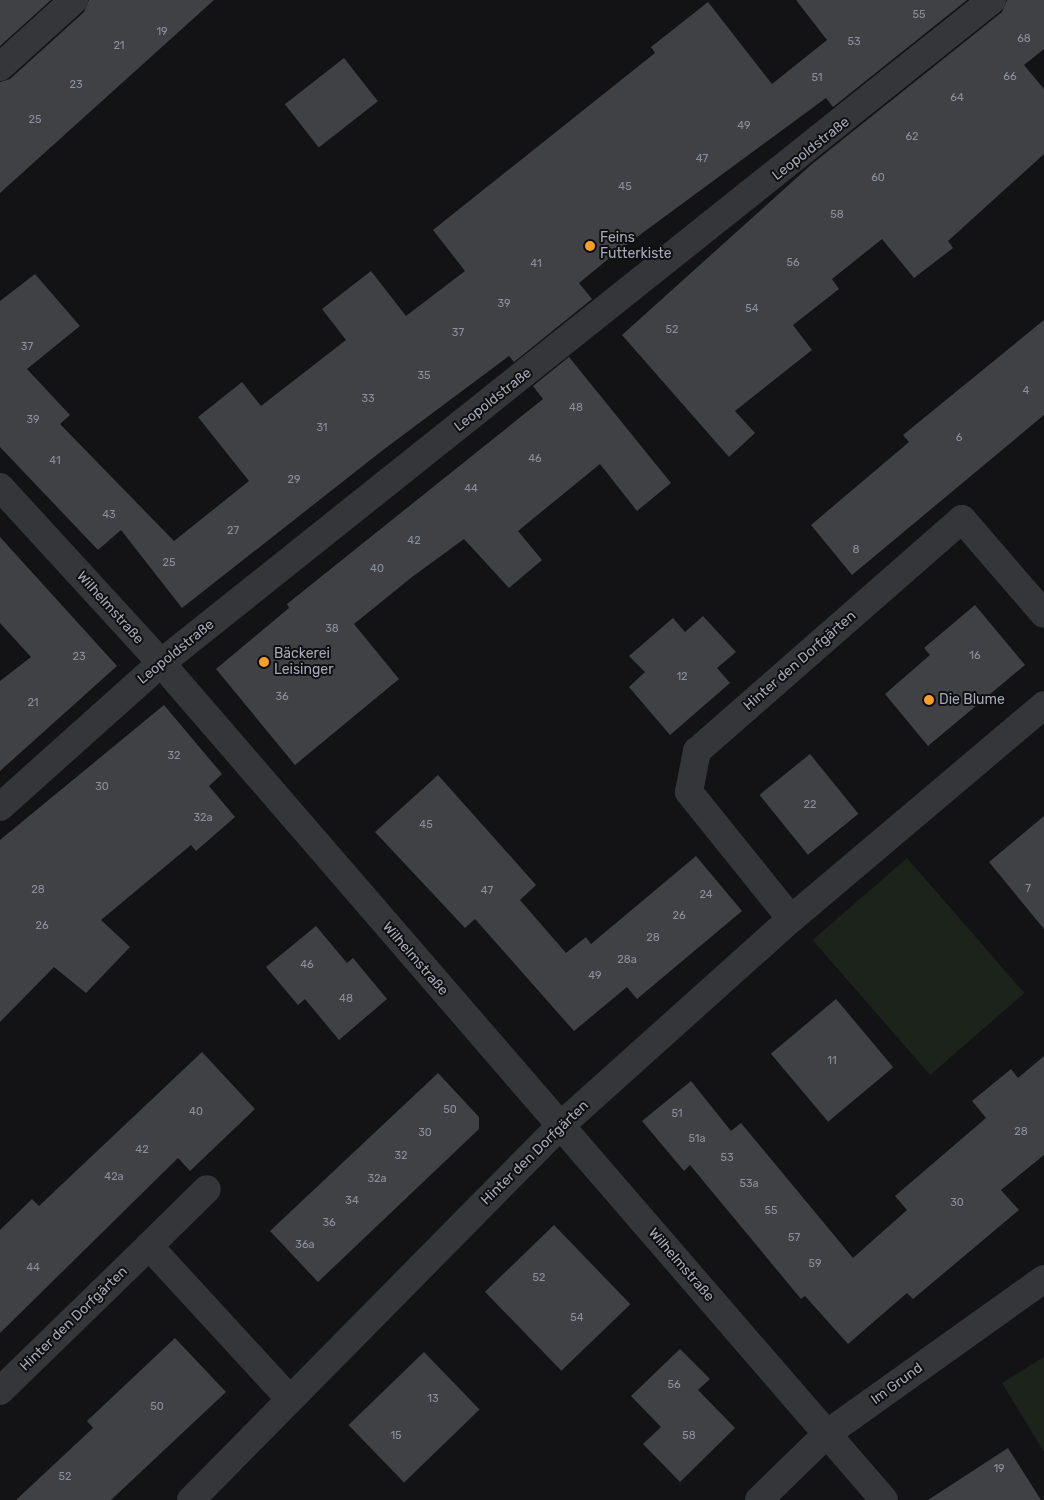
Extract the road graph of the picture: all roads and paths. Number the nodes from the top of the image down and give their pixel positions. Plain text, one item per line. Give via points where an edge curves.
1 (74, 0) edge
2 (992, 0) edge
3 (0, 67) edge
4 (0, 488) edge
5 (1044, 614) edge
6 (160, 664) junction
7 (1044, 705) edge
8 (0, 807) edge
9 (791, 919) junction
10 (559, 1127) junction
11 (207, 1189) dead end
12 (149, 1246) junction
13 (1044, 1279) edge
14 (0, 1391) edge
15 (289, 1398) junction
16 (828, 1433) junction
17 (191, 1500) edge
18 (759, 1500) edge
19 (884, 1500) edge

1 - 3 street
2 - 6 street, Leopoldstraße
4 - 6 street, Wilhelmstraße
5 - 9 street, Hinter den Dorfgärten via 962,520 697,751 689,792
6 - 8 street, Leopoldstraße
6 - 10 street, Wilhelmstraße
7 - 9 street, Hinter den Dorfgärten
9 - 10 street, Hinter den Dorfgärten
10 - 15 street, Hinter den Dorfgärten
10 - 16 street, Wilhelmstraße
11 - 12 street, Hinter den Dorfgärten
12 - 14 street, Hinter den Dorfgärten
12 - 15 street
13 - 16 street, Im Grund
15 - 17 street, Hinter den Dorfgärten
16 - 18 street, Im Grund
16 - 19 street, Wilhelmstraße

